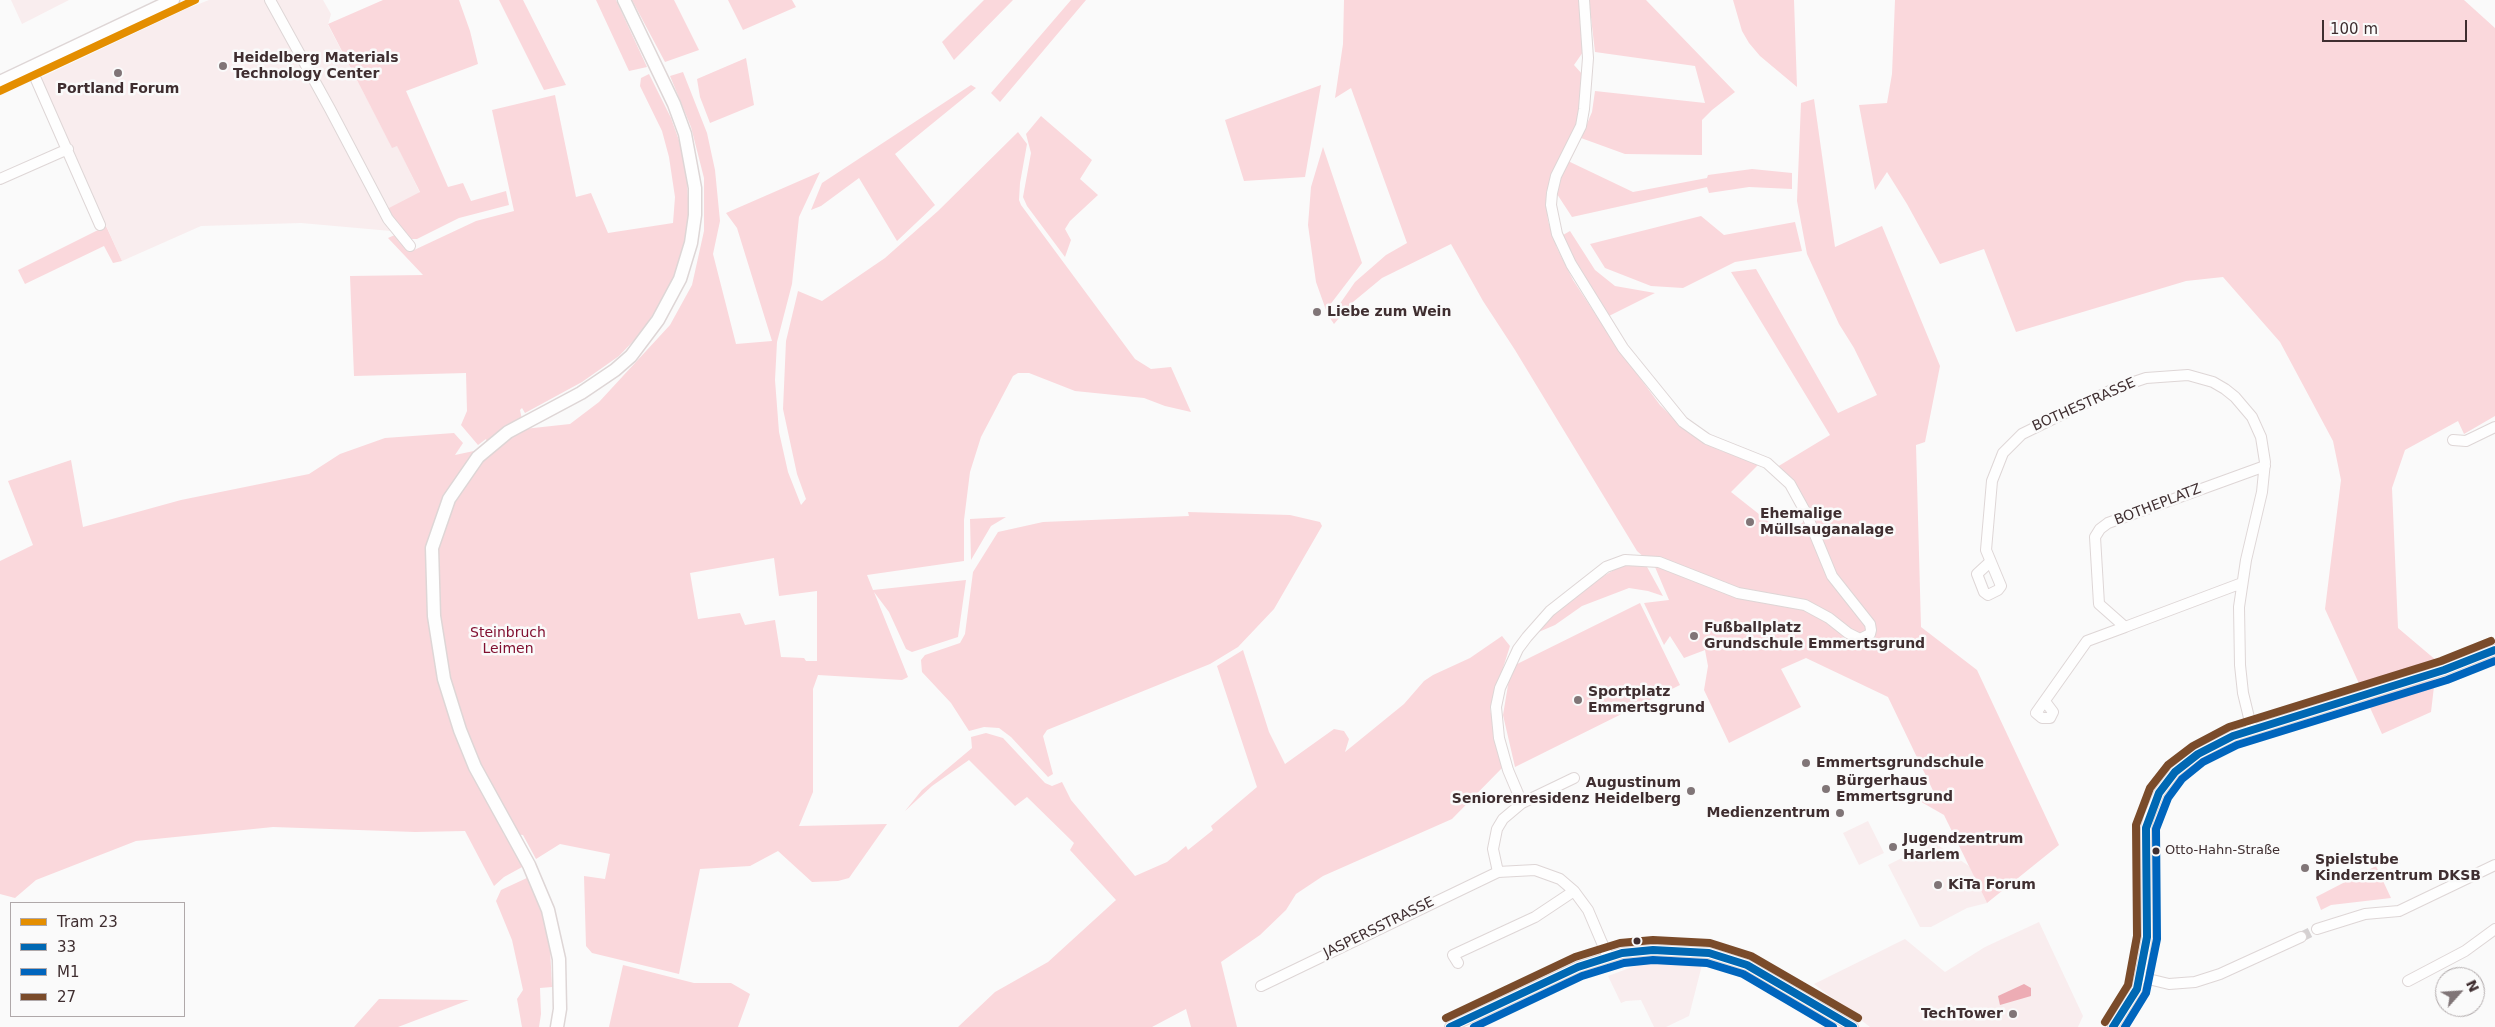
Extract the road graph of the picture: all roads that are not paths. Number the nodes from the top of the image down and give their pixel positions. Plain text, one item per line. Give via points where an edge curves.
1 (173, 0) edge
2 (270, 0) edge
3 (624, 0) edge
4 (1584, 0) edge
5 (31, 68) junction
6 (0, 82) edge
7 (68, 149) junction
8 (0, 179) edge
9 (100, 225) dead end
10 (410, 246) dead end
11 (2495, 426) edge
12 (2453, 440) dead end
13 (2265, 466) junction
14 (1990, 562) dead end
15 (2242, 583) junction
16 (2125, 627) junction
17 (2495, 650) edge
18 (2043, 704) dead end
19 (2252, 730) junction
20 (1574, 778) dead end
21 (1522, 803) junction
22 (2495, 865) edge
23 (1498, 872) junction
24 (1574, 891) junction
25 (2495, 929) edge
26 (2317, 930) tunnel mouth
27 (2301, 937) tunnel mouth
28 (1608, 957) junction
29 (1458, 963) dead end
30 (2140, 977) junction
31 (2408, 981) dead end
32 (1261, 986) dead end
33 (557, 1027) edge
34 (1450, 1027) edge
35 (1853, 1027) edge
36 (2113, 1027) edge

1 - 5 main road
2 - 10 street via 388,219
3 - 33 main road via 685,134 695,188 695,215 680,279 649,334 631,356 581,393 508,432 478,457 449,499 436,533 431,562 434,616 446,688 467,749 535,876 551,920 559,959
4 - 21 street via 1588,58 1584,109 1581,126 1556,176 1551,204 1557,234 1570,264 1623,348 1683,422 1707,439 1767,463 1790,484 1806,513 1832,576 1870,624 1871,630 1860,639 1805,605 1738,593 1659,562 1626,560 1606,567 1550,611 1527,637 1500,688 1496,713 1499,738
5 - 6 main road
5 - 7 street
7 - 8 street
7 - 9 street
11 - 12 street via 2466,441
13 - 14 street, BOTHESTRASSE via 2257,427 2245,407 2225,389 2188,376 2158,376 2136,381 2028,431 2003,453 1994,471 1990,491 1986,550
13 - 15 street, BOTHESTRASSE
13 - 16 street, BOTHEPLATZ via 2100,529 2094,544 2098,600 2101,607
15 - 16 street
15 - 19 street, BOTHESTRASSE via 2238,632 2240,665
16 - 18 street via 2087,641
17 - 19 street via 2437,673
19 - 30 street via 2217,743 2186,762 2167,782 2153,805 2146,828 2147,937
20 - 21 street
21 - 23 street via 1503,819 1497,829 1493,850
22 - 26 street via 2399,911 2365,914
23 - 24 street, JASPERSSTRASSE via 1528,870 1550,874
23 - 32 street, JASPERSSTRASSE
24 - 28 street, JASPERSSTRASSE via 1596,925
24 - 29 street via 1535,917 1454,955
25 - 31 street via 2466,951
27 - 30 street via 2195,982 2169,984
28 - 34 street via 1557,976
28 - 35 street via 1644,950 1672,950 1732,959 1770,977
30 - 36 street via 2137,989

